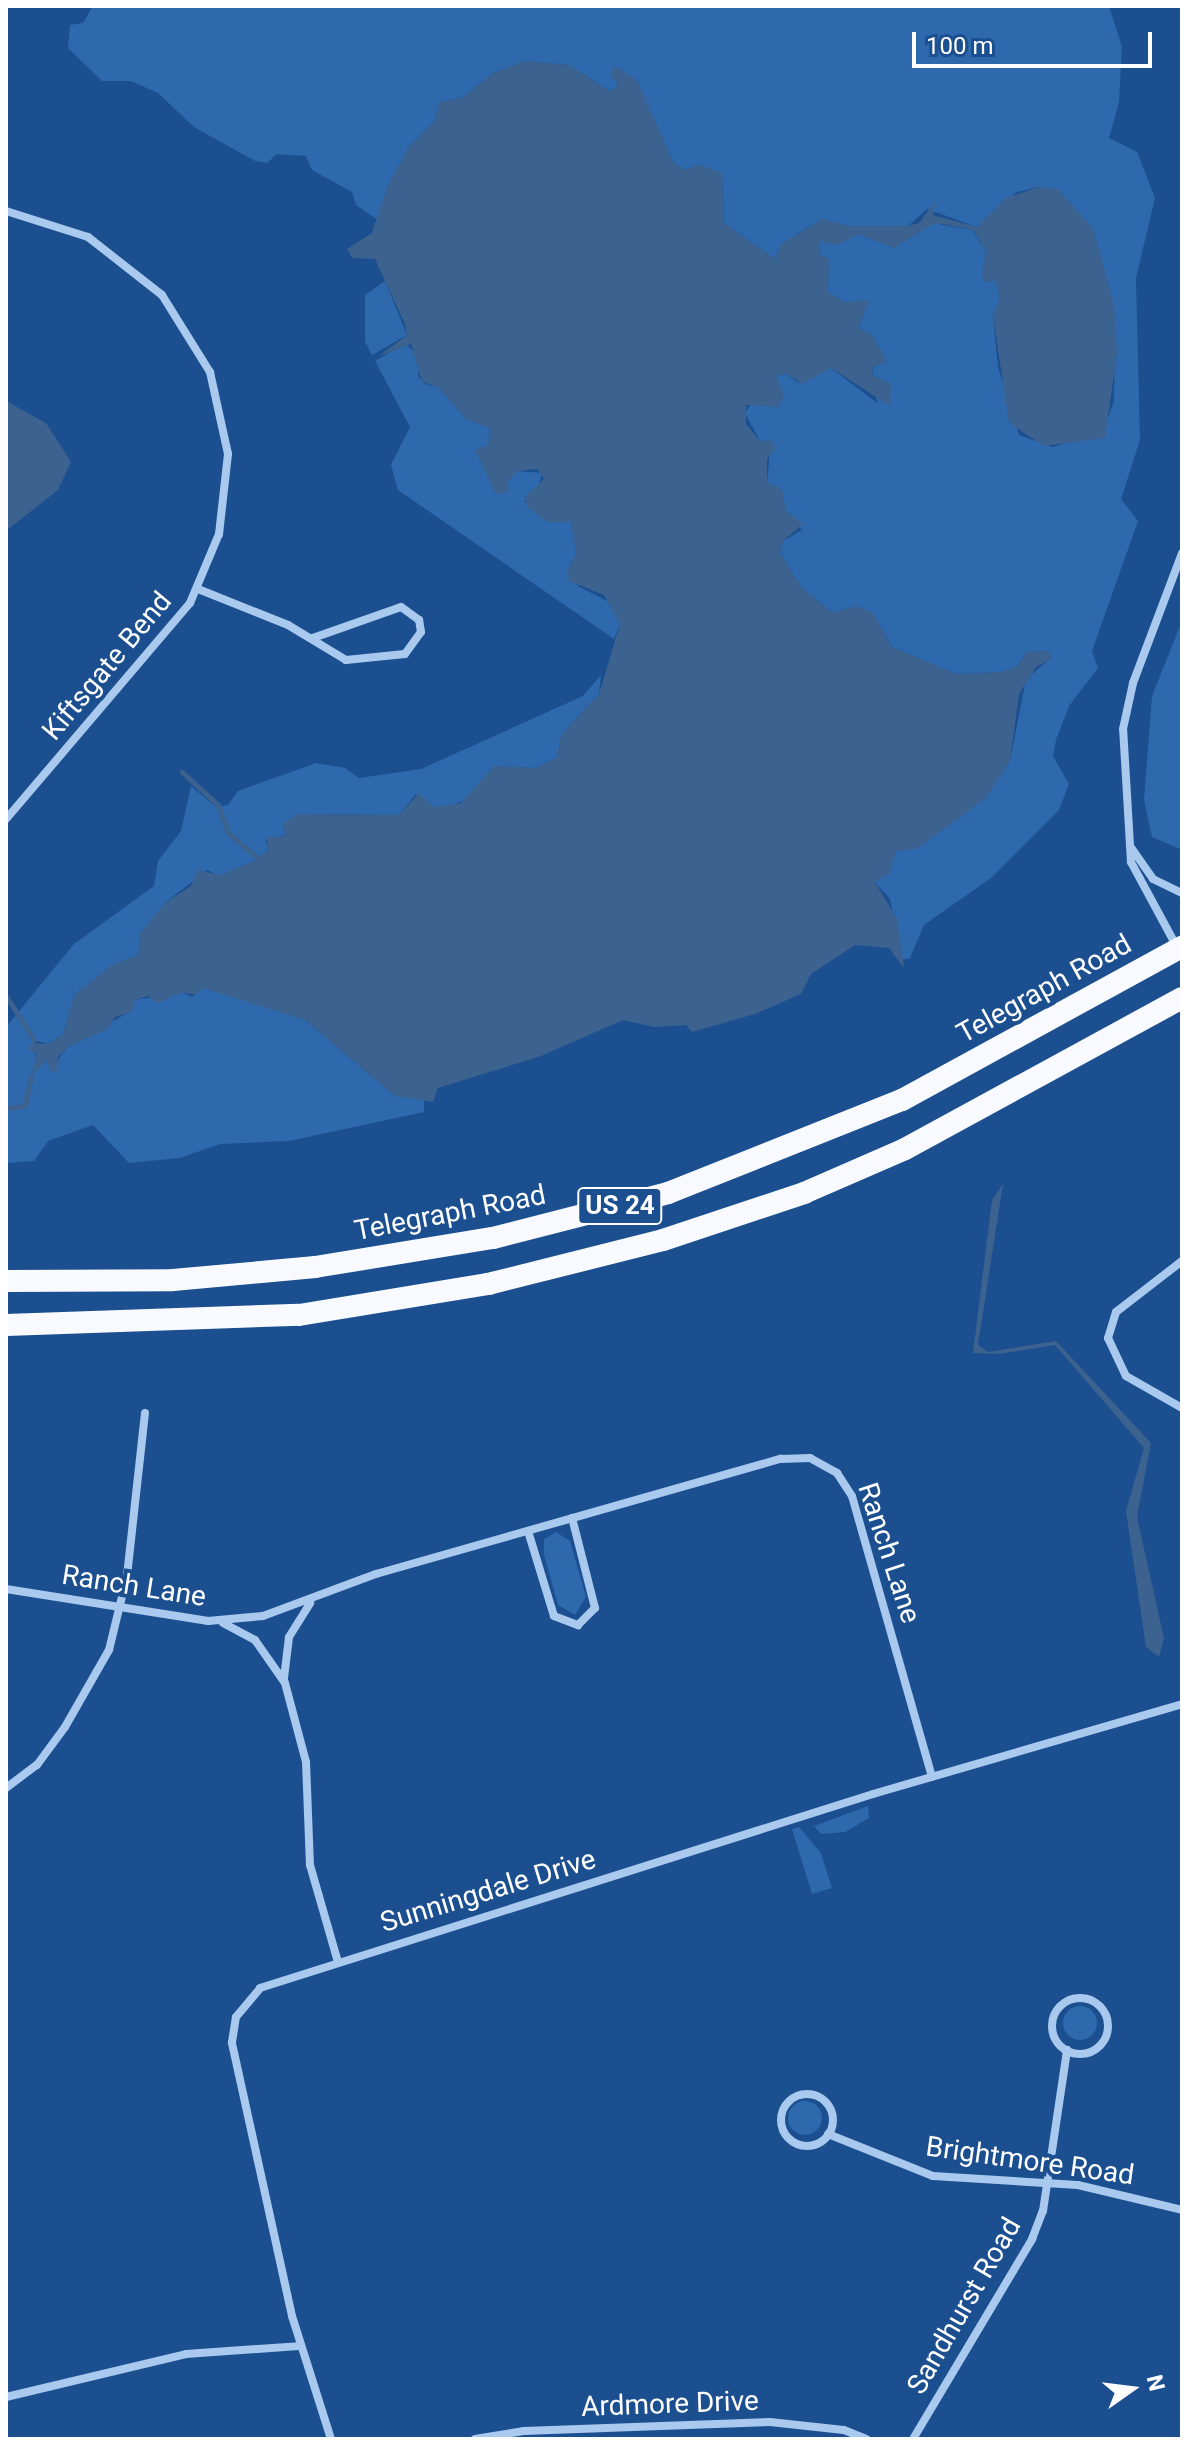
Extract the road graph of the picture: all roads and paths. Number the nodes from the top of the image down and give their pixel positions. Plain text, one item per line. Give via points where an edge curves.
1 (6, 211) edge
2 (1182, 553) edge
3 (198, 589) junction
4 (313, 638) junction
5 (6, 819) edge
6 (1130, 845) junction
7 (1182, 893) edge
8 (1180, 948) edge
9 (1182, 998) edge
10 (1182, 1261) edge
11 (6, 1281) edge
12 (6, 1325) edge
13 (1182, 1408) edge
14 (145, 1413) dead end
15 (572, 1518) junction
16 (528, 1531) junction
17 (6, 1589) edge
18 (310, 1603) junction
19 (120, 1607) junction
20 (223, 1622) junction
21 (285, 1683) junction
22 (1182, 1704) edge
23 (932, 1777) junction
24 (6, 1788) edge
25 (338, 1962) junction
26 (1067, 2050) junction
27 (828, 2134) junction
28 (1047, 2184) junction
29 (1182, 2210) edge
30 (299, 2346) junction
31 (6, 2397) edge
32 (331, 2439) edge
33 (475, 2439) edge
34 (866, 2439) edge
35 (913, 2439) edge

1 - 3 street, Kiftsgate Bend via 68,227 119,256 174,309 204,358 223,417 228,479 219,534
2 - 6 street via 1126,707
3 - 4 street
3 - 5 street, Kiftsgate Bend via 163,639
4 - 4 street via 335,657 361,660 405,654 421,632 419,620 401,607
6 - 7 street via 1153,879
6 - 8 street via 1139,883
8 - 11 highway, Telegraph Road / US 24 via 892,1105 656,1196 493,1238 315,1267 173,1280
9 - 12 highway, US 24 via 872,1165 649,1244 488,1284 299,1315
10 - 13 street via 1116,1312 1108,1338 1126,1376
14 - 19 street
15 - 16 street, Ranch Lane
15 - 16 street via 595,1608 578,1625 554,1616
15 - 23 street, Ranch Lane via 781,1459 825,1463 852,1496
16 - 18 street, Ranch Lane via 338,1586
17 - 19 street, Ranch Lane
18 - 20 street, Ranch Lane
18 - 21 street via 289,1637
19 - 20 street, Ranch Lane
19 - 24 street via 91,1689 37,1765
20 - 21 street via 255,1640
21 - 25 street via 306,1762 310,1865
22 - 23 street, Sunningdale Drive
23 - 25 street, Sunningdale Drive
25 - 30 street, Sunningdale Drive via 260,1988 236,2017 232,2042
26 - 26 street, Sandhurst Road via 1055,2037 1056,2011 1070,1999 1096,2003 1107,2018 1101,2044 1085,2053
26 - 28 street, Sandhurst Road
27 - 27 street via 833,2118 819,2097 794,2097 783,2109 781,2126 798,2145 815,2145
27 - 28 street, Brightmore Road via 933,2176
28 - 29 street, Brightmore Road via 1111,2190
28 - 35 street, Sandhurst Road via 1032,2239
30 - 31 street via 199,2351
30 - 32 street, Sunningdale Drive
33 - 34 street, Ardmore Drive via 524,2431 770,2422 844,2430

